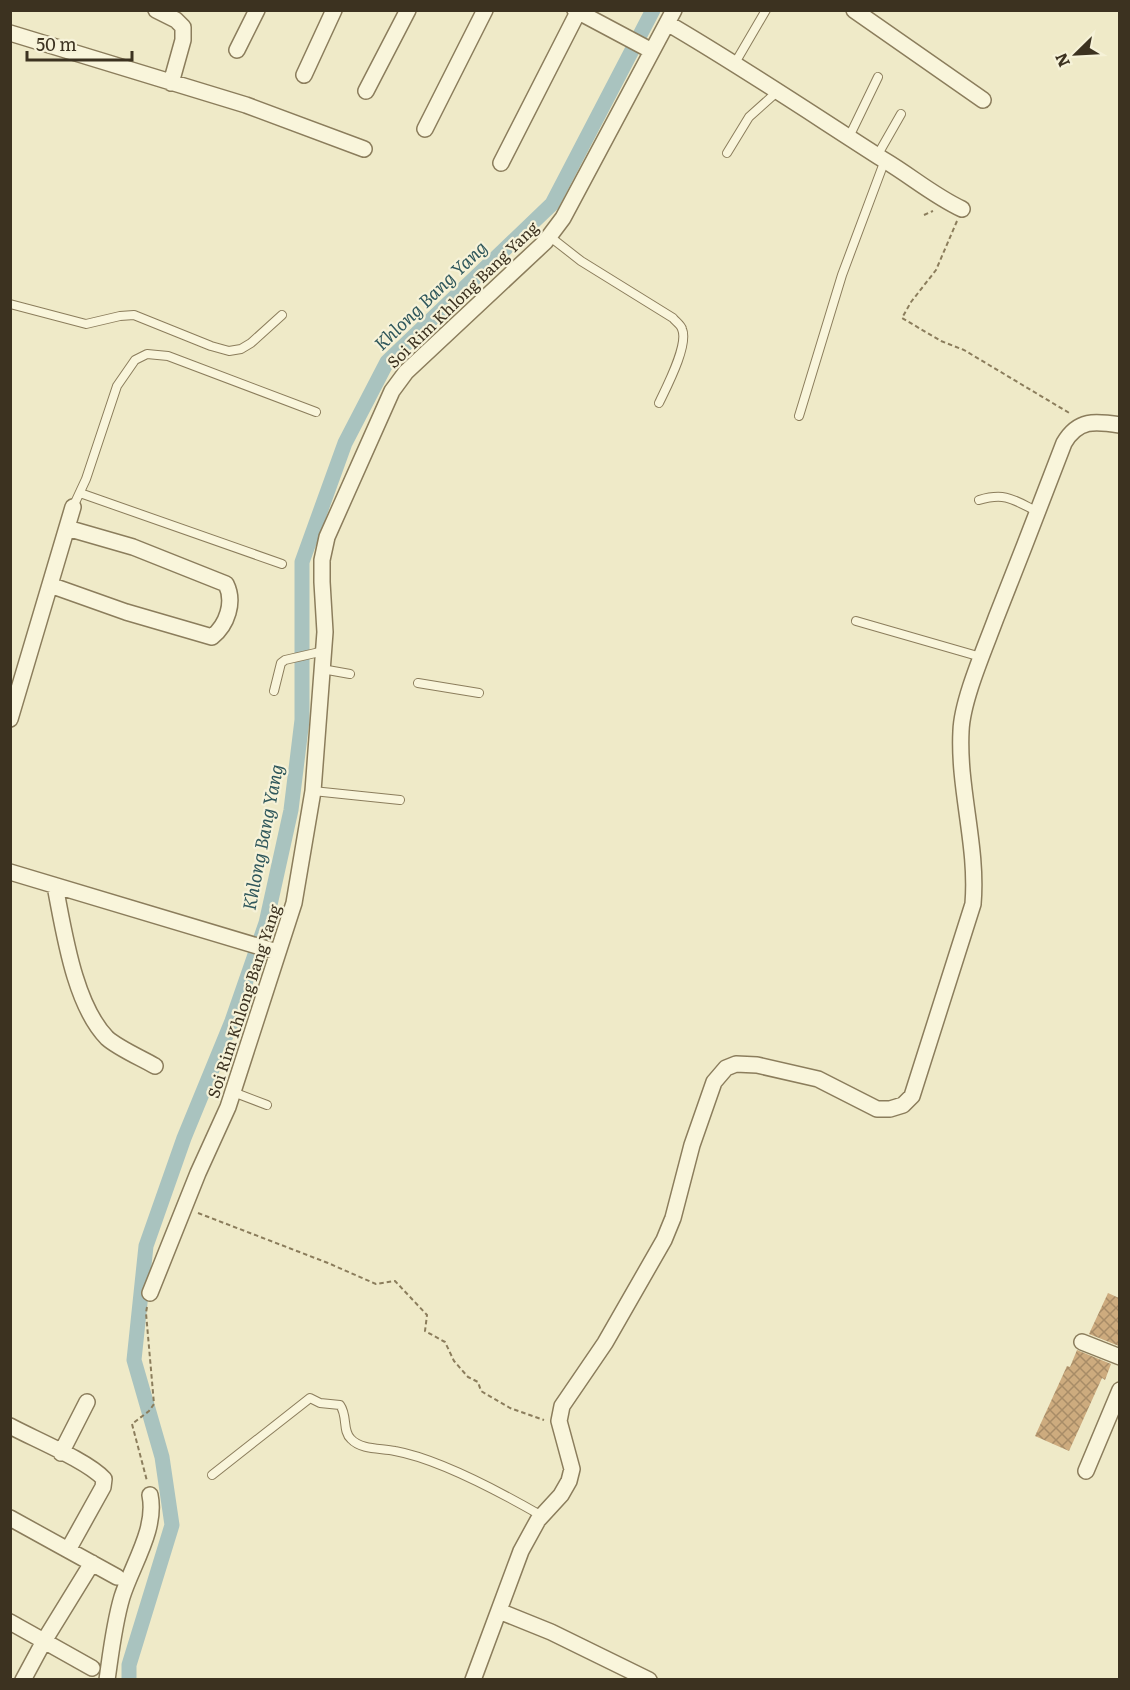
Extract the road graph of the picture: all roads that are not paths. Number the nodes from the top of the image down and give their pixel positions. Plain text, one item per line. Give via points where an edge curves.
1 (156, 10) edge
2 (257, 10) edge
3 (334, 10) edge
4 (408, 10) edge
5 (484, 10) edge
6 (766, 10) edge
7 (854, 10) edge
8 (576, 11) edge
9 (670, 17) edge
10 (10, 33) edge
11 (646, 47) junction
12 (237, 50) dead end
13 (735, 63) junction
14 (304, 75) dead end
15 (878, 77) dead end
16 (171, 83) junction
17 (366, 91) dead end
18 (778, 91) junction
19 (983, 100) dead end
20 (901, 114) dead end
21 (425, 129) dead end
22 (849, 137) junction
23 (364, 149) dead end
24 (727, 153) dead end
25 (881, 158) junction
26 (501, 163) dead end
27 (962, 209) road end
28 (549, 236) junction
29 (10, 304) edge
30 (282, 315) dead end
31 (659, 404) dead end
32 (316, 412) dead end
33 (799, 416) dead end
34 (1119, 426) edge
35 (76, 500) junction
36 (979, 500) dead end
37 (1038, 512) junction
38 (67, 528) junction
39 (282, 564) dead end
40 (50, 585) junction
41 (856, 621) dead end
42 (316, 652) junction
43 (982, 657) junction
44 (322, 669) junction
45 (350, 674) dead end
46 (418, 683) dead end
47 (274, 691) dead end
48 (479, 693) dead end
49 (10, 719) edge
50 (313, 791) junction
51 (400, 800) dead end
52 (10, 872) edge
53 (55, 886) junction
54 (273, 951) junction
55 (155, 1066) dead end
56 (233, 1092) junction
57 (267, 1105) dead end
58 (150, 1293) road end
59 (1082, 1342) dead end
60 (1119, 1357) edge
61 (1119, 1390) edge
62 (87, 1402) dead end
63 (10, 1426) edge
64 (62, 1453) junction
65 (1086, 1471) dead end
66 (212, 1475) dead end
67 (150, 1495) road end
68 (542, 1516) junction
69 (10, 1518) edge
70 (68, 1550) junction
71 (92, 1563) junction
72 (117, 1577) dead end
73 (498, 1611) junction
74 (10, 1622) edge
75 (44, 1641) junction
76 (92, 1668) dead end
77 (23, 1680) edge
78 (106, 1680) edge
79 (473, 1680) edge
80 (649, 1680) edge

1 - 16 street via 183,27
2 - 12 street
3 - 14 street
4 - 17 street
5 - 21 street
6 - 13 lane
7 - 19 street
8 - 11 street
8 - 26 street
9 - 11 street, Soi Rim Khlong Bang Yang
9 - 13 street
10 - 16 street
11 - 28 street, Soi Rim Khlong Bang Yang via 563,218
13 - 18 street
15 - 22 lane
16 - 23 street via 246,105
18 - 22 street
18 - 24 lane via 749,117
20 - 25 lane
22 - 25 street
25 - 27 street
25 - 33 lane
28 - 31 lane via 673,318 682,328 684,340
28 - 42 street, Soi Rim Khlong Bang Yang via 406,372 392,391 327,537 322,571 325,632
29 - 30 lane via 86,324 134,315 229,351 251,343
32 - 35 lane via 168,356 147,354 135,360 117,386
34 - 37 street via 1086,423 1068,436
35 - 38 street
35 - 39 lane
36 - 37 lane via 996,495
37 - 43 street
38 - 40 street
38 - 40 street via 134,547 226,584 231,594 229,609 221,630 212,637
40 - 49 street
41 - 43 lane
42 - 44 street, Soi Rim Khlong Bang Yang
42 - 47 lane via 285,660 279,667
43 - 68 street via 961,729 962,770 974,859 973,904 912,1096 903,1105 877,1109 818,1079 757,1065 736,1064 726,1068 708,1095 674,1218 664,1240 605,1343 562,1406 559,1421 572,1469 561,1495
44 - 45 lane
44 - 50 street, Soi Rim Khlong Bang Yang
46 - 48 lane
50 - 51 lane
50 - 54 street, Soi Rim Khlong Bang Yang via 294,903
52 - 53 street
53 - 54 street
53 - 55 street via 77,982 92,1017 108,1039
54 - 56 street, Soi Rim Khlong Bang Yang
56 - 57 lane
56 - 58 street, Soi Rim Khlong Bang Yang
59 - 60 street
61 - 65 street
62 - 64 street
63 - 64 street
64 - 70 street via 104,1479 104,1487
66 - 68 lane via 310,1398 340,1405 351,1440 423,1459
67 - 78 street via 148,1529 121,1600
68 - 73 street via 521,1551
69 - 70 street
70 - 71 street
71 - 72 street
71 - 75 street
73 - 79 street
73 - 80 street
74 - 75 street
75 - 76 street
75 - 77 street

